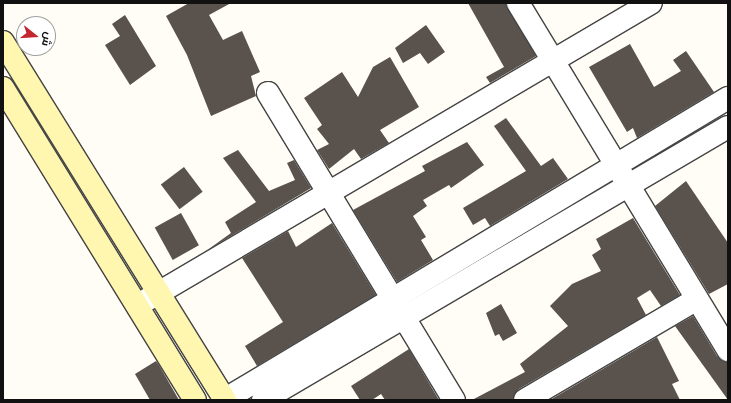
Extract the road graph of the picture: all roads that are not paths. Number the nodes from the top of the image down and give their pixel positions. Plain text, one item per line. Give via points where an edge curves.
1 (518, 3) edge
2 (651, 3) edge
3 (3, 42) edge
4 (554, 61) junction
5 (3, 88) edge
6 (268, 93) dead end
7 (728, 98) edge
8 (728, 127) edge
9 (617, 166) junction
10 (628, 185) junction
11 (329, 192) junction
12 (159, 293) junction
13 (697, 299) junction
14 (138, 305) junction
15 (398, 308) junction
16 (728, 350) edge
17 (195, 400) edge
18 (225, 400) edge
19 (263, 400) edge
20 (454, 400) edge
21 (525, 400) edge

1 - 4 street
2 - 4 street
3 - 12 main road
4 - 9 street
4 - 11 street
5 - 14 main road
6 - 11 street
7 - 9 street
8 - 10 street
9 - 10 street
9 - 15 street
10 - 13 street
10 - 15 street
11 - 12 street
11 - 15 street
12 - 14 street
12 - 18 main road
13 - 16 street
13 - 21 street
14 - 17 main road
15 - 18 street
15 - 19 street
15 - 20 street

